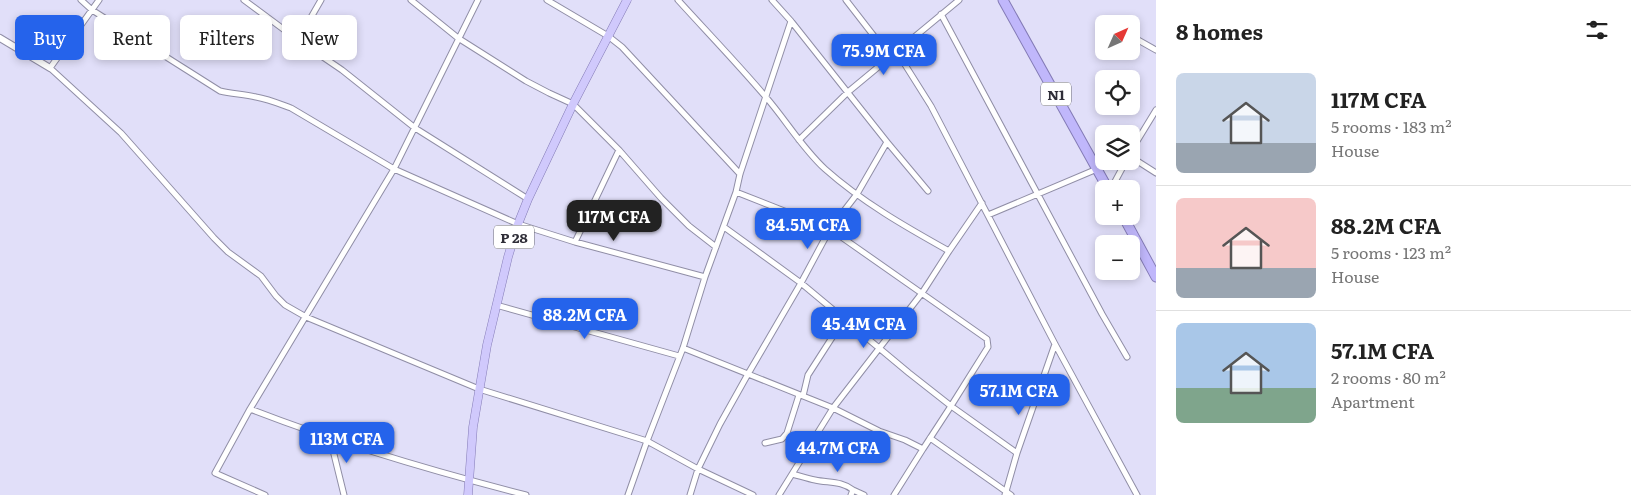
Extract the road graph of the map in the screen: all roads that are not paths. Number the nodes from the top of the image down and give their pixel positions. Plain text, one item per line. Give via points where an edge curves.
1 (80, 0) edge
2 (99, 0) edge
3 (244, 0) edge
4 (321, 0) edge
5 (411, 0) edge
6 (478, 0) edge
7 (547, 0) edge
8 (627, 0) edge
9 (678, 0) edge
10 (772, 0) edge
11 (846, 0) edge
12 (959, 0) edge
13 (1003, 0) edge
14 (92, 10) junction
15 (941, 14) junction
16 (312, 15) edge
17 (791, 21) junction
18 (282, 28) edge
19 (608, 36) junction
20 (0, 38) edge
21 (458, 38) junction
22 (1140, 41) edge
23 (1156, 50) edge
24 (897, 52) junction
25 (327, 60) edge
26 (50, 68) junction
27 (848, 92) junction
28 (766, 97) junction
29 (573, 104) junction
30 (1156, 110) edge
31 (415, 128) junction
32 (1140, 136) edge
33 (799, 140) junction
34 (887, 142) junction
35 (619, 150) junction
36 (1140, 163) edge
37 (1095, 165) edge
38 (394, 169) junction
39 (1095, 170) edge
40 (1156, 173) edge
41 (740, 174) junction
42 (928, 191) dead end
43 (736, 192) junction
44 (857, 194) junction
45 (1038, 196) junction
46 (528, 199) junction
47 (982, 203) junction
48 (988, 215) junction
49 (518, 224) junction
50 (1128, 225) edge
51 (724, 227) junction
52 (830, 230) junction
53 (575, 242) junction
54 (716, 247) junction
55 (949, 251) junction
56 (705, 277) junction
57 (1156, 277) edge
58 (801, 283) junction
59 (922, 293) junction
60 (496, 305) junction
61 (306, 318) junction
62 (844, 319) junction
63 (1055, 344) junction
64 (683, 348) junction
65 (878, 348) junction
66 (679, 356) junction
67 (1127, 356) dead end
68 (748, 374) junction
69 (480, 389) junction
70 (801, 395) junction
71 (951, 406) junction
72 (833, 408) junction
73 (250, 409) junction
74 (330, 438) junction
75 (930, 438) junction
76 (647, 441) junction
77 (765, 443) dead end
78 (923, 448) junction
79 (1017, 453) junction
80 (698, 469) junction
81 (792, 474) junction
82 (468, 480) junction
83 (852, 492) edge
84 (1005, 493) edge
85 (265, 495) edge
86 (344, 495) edge
87 (468, 495) edge
88 (526, 495) edge
89 (628, 495) edge
90 (690, 495) edge
91 (753, 495) edge
92 (778, 495) edge
93 (864, 495) edge
94 (894, 495) edge
95 (1011, 495) edge
96 (1137, 495) edge

1 - 14 street
2 - 14 street
3 - 18 street
4 - 16 street
5 - 21 street
6 - 21 street
7 - 19 street
8 - 19 main road, P 28
9 - 28 street
10 - 17 street
11 - 24 street via 877,40
12 - 15 street
13 - 37 highway, N1
14 - 26 street
14 - 38 street via 220,91 254,96 292,108
15 - 24 street
15 - 45 street
17 - 27 street
17 - 28 street
19 - 29 main road, P 28
19 - 41 street via 637,61
20 - 26 street
21 - 29 street via 549,94
21 - 31 street
22 - 23 street
24 - 27 street
24 - 47 street via 931,106
25 - 31 street
26 - 61 street via 121,134 228,252 261,276 285,305
27 - 33 street
27 - 34 street
28 - 33 street
28 - 41 street
29 - 35 street
29 - 46 main road, P 28
30 - 32 street
31 - 38 street
31 - 46 street
33 - 44 street via 825,169
34 - 42 street
34 - 44 street
35 - 53 street
35 - 54 street via 678,215
36 - 40 street
38 - 49 street
38 - 61 street
39 - 45 street
41 - 43 street
43 - 51 street
43 - 52 street
44 - 52 street
44 - 55 street via 899,223
45 - 48 street
45 - 67 street
46 - 49 main road, P 28
47 - 48 street
47 - 55 street
48 - 63 street
49 - 53 street
49 - 60 main road, P 28
50 - 57 highway
51 - 54 street
51 - 58 street
52 - 58 street
52 - 59 street
53 - 56 street
54 - 56 street
55 - 59 street
56 - 64 street
58 - 62 street
58 - 68 street
59 - 65 street
59 - 71 street via 988,343
60 - 66 street
60 - 69 main road, P 28
61 - 69 street
61 - 73 street
62 - 65 street
62 - 70 street via 808,375
63 - 79 street
63 - 96 street
64 - 66 street
64 - 68 street
65 - 71 street
65 - 72 street
66 - 76 street
68 - 70 street
68 - 80 street
69 - 76 street
69 - 82 main road, P 28
70 - 72 street
70 - 77 street via 788,433 782,439
71 - 75 street
71 - 79 street
72 - 78 street via 879,432
72 - 81 street
73 - 74 street
73 - 85 street via 215,473
74 - 82 street
74 - 86 street
75 - 78 street
75 - 84 street
76 - 80 street
76 - 89 street
78 - 94 street
79 - 84 street
80 - 90 street
80 - 91 street
81 - 83 street via 839,483
81 - 92 street
82 - 87 main road, P 28
82 - 88 street
83 - 93 street
84 - 95 street

